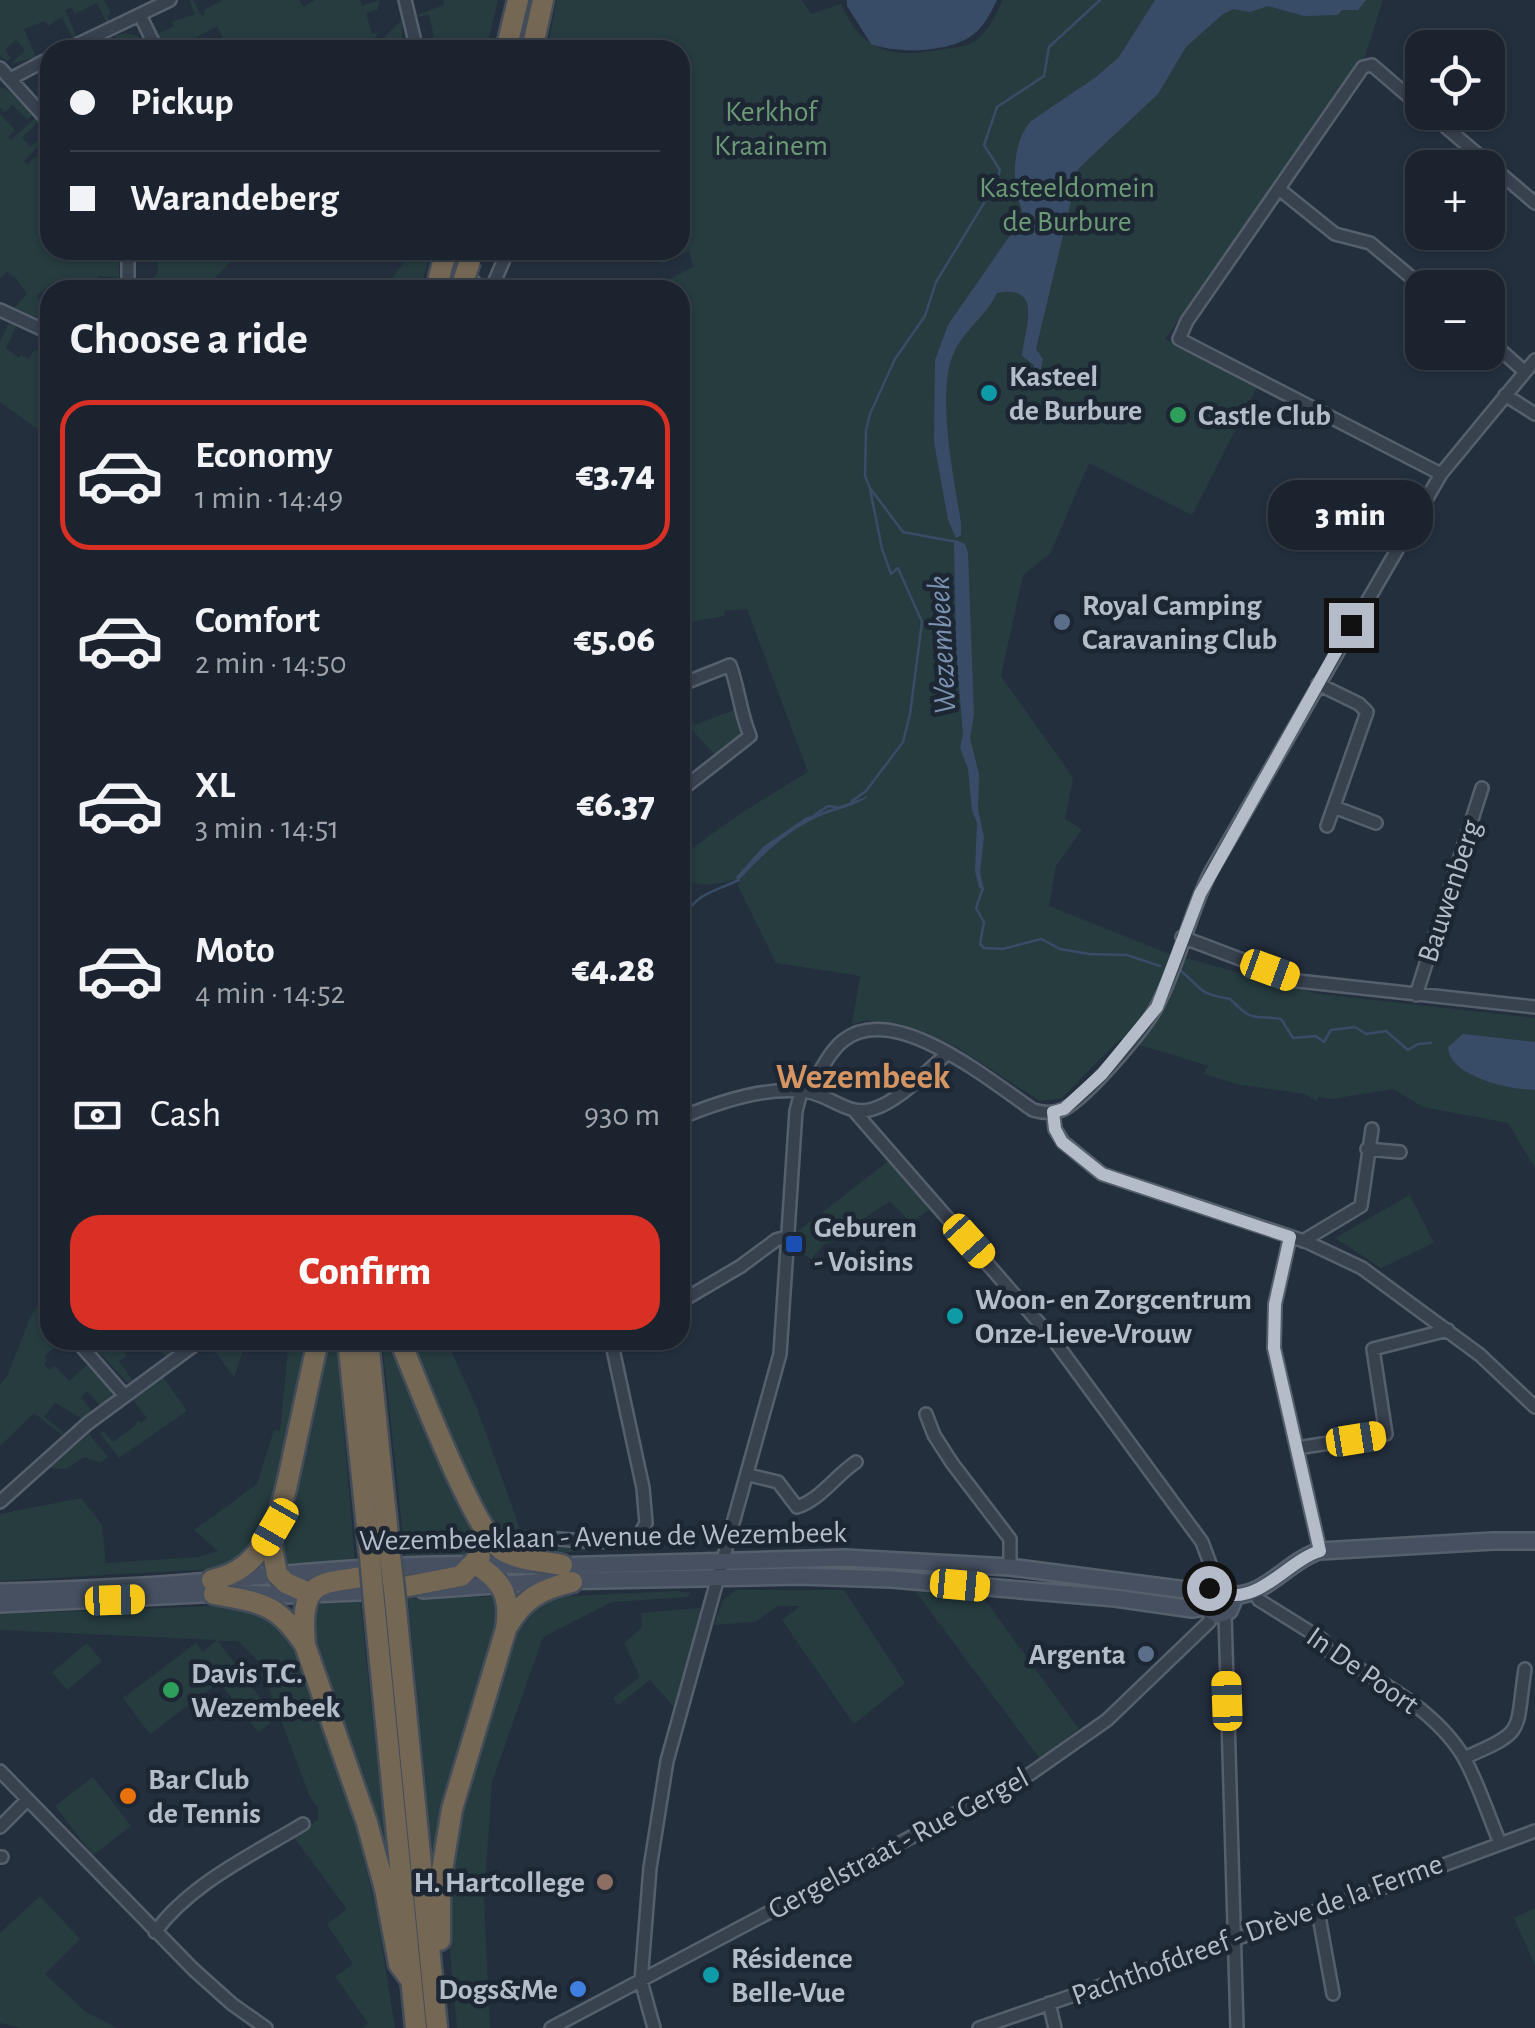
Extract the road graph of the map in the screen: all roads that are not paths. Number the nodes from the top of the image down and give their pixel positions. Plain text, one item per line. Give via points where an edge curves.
1 (170, 0) edge
2 (406, 0) edge
3 (518, 0) edge
4 (543, 0) edge
5 (140, 15) junction
6 (87, 40) edge
7 (152, 40) edge
8 (415, 40) edge
9 (508, 40) edge
10 (534, 40) edge
11 (40, 63) edge
12 (0, 68) edge
13 (10, 79) junction
14 (1405, 93) edge
15 (40, 112) edge
16 (1449, 130) edge
17 (1279, 189) junction
18 (1535, 203) edge
19 (1405, 273) edge
20 (0, 310) edge
21 (40, 328) edge
22 (1505, 354) edge
23 (1535, 360) edge
24 (1524, 371) junction
25 (1505, 394) junction
26 (1535, 414) edge
27 (1441, 474) junction
28 (690, 681) edge
29 (1318, 684) junction
30 (690, 784) edge
31 (1482, 788) dead end
32 (1334, 807) junction
33 (1376, 823) dead end
34 (1327, 826) dead end
35 (1182, 937) junction
36 (1416, 995) junction
37 (1535, 1007) edge
38 (947, 1054) junction
39 (804, 1092) junction
40 (1053, 1112) junction
41 (856, 1113) junction
42 (690, 1114) edge
43 (1372, 1129) dead end
44 (1367, 1149) junction
45 (1400, 1152) dead end
46 (788, 1236) junction
47 (1296, 1239) junction
48 (690, 1296) edge
49 (1448, 1330) junction
50 (85, 1350) edge
51 (187, 1350) edge
52 (316, 1350) edge
53 (350, 1350) edge
54 (369, 1350) edge
55 (404, 1350) edge
56 (617, 1350) edge
57 (125, 1396) junction
58 (1535, 1407) edge
59 (926, 1414) dead end
60 (1297, 1448) junction
61 (856, 1462) dead end
62 (748, 1475) junction
63 (0, 1502) edge
64 (474, 1512) junction
65 (275, 1527) junction
66 (558, 1539) dead end
67 (1535, 1542) edge
68 (1320, 1551) junction
69 (382, 1560) junction
70 (726, 1560) junction
71 (475, 1564) junction
72 (1010, 1567) junction
73 (277, 1574) junction
74 (567, 1574) junction
75 (720, 1576) junction
76 (213, 1587) junction
77 (503, 1587) junction
78 (1254, 1591) junction
79 (0, 1592) edge
80 (311, 1594) junction
81 (386, 1597) junction
82 (1216, 1601) junction
83 (0, 1604) edge
84 (506, 1629) junction
85 (305, 1645) junction
86 (1526, 1669) dead end
87 (1464, 1758) junction
88 (0, 1771) edge
89 (28, 1800) junction
90 (303, 1824) dead end
91 (0, 1827) edge
92 (1535, 1831) edge
93 (1500, 1843) junction
94 (1318, 1911) junction
95 (154, 1932) junction
96 (1236, 1940) junction
97 (430, 1960) junction
98 (412, 1980) junction
99 (642, 1981) junction
100 (1333, 1994) dead end
101 (1049, 2003) junction
102 (266, 2028) edge
103 (416, 2028) edge
104 (437, 2028) edge
105 (551, 2028) edge
106 (654, 2028) edge
107 (979, 2028) edge
108 (1055, 2028) edge
109 (1236, 2028) edge

1 - 5 street
2 - 8 street
3 - 9 highway
4 - 10 highway
5 - 6 street
5 - 7 street
11 - 13 street
12 - 13 street
13 - 15 street
14 - 17 street via 1372,65 1363,67
16 - 18 street
17 - 19 street via 1335,234 1370,244
17 - 27 street via 1179,339
20 - 21 street
22 - 24 street
23 - 24 street
24 - 25 street
25 - 26 street
25 - 27 street
27 - 29 street
28 - 30 street via 730,666 750,736
29 - 32 street via 1367,712
29 - 35 street via 1210,873
31 - 36 street, Bauwenberg
32 - 33 street
32 - 34 street
35 - 36 street via 1298,981
35 - 40 street via 1144,1026 1078,1097
36 - 37 street
38 - 39 street via 902,1032 863,1030 840,1044
38 - 40 street via 1033,1110
38 - 41 street via 888,1102
39 - 41 street
39 - 42 street via 740,1097
39 - 46 street via 796,1111
40 - 47 street via 1062,1142 1102,1174
41 - 82 street via 1061,1350 1202,1542 1214,1565
43 - 44 street
44 - 45 street
44 - 47 street via 1361,1206
46 - 48 street
46 - 62 street via 780,1354
47 - 49 street via 1362,1268
47 - 60 street via 1275,1304 1273,1334
49 - 58 street
49 - 60 street via 1373,1350 1386,1434
50 - 57 street
51 - 57 street
52 - 65 highway
53 - 69 highway
54 - 69 highway
55 - 64 highway
56 - 66 street via 646,1526 638,1538
57 - 63 street
59 - 72 street via 952,1463 1010,1539
60 - 68 street
61 - 62 street via 832,1478 816,1501 797,1507 778,1482
62 - 70 street
64 - 71 highway via 482,1541
64 - 74 highway via 498,1548
65 - 73 highway
65 - 76 highway via 254,1558
67 - 68 main road
68 - 78 main road
69 - 71 main road, Wezembeeklaan - Avenue de Wezembeek
69 - 73 main road, Wezembeeklaan - Avenue de Wezembeek
69 - 80 highway via 366,1576 333,1579
69 - 81 highway, bridge
70 - 72 main road, Wezembeeklaan - Avenue de Wezembeek
70 - 74 main road, Wezembeeklaan - Avenue de Wezembeek
70 - 75 street
71 - 74 main road, Wezembeeklaan - Avenue de Wezembeek
71 - 77 highway
71 - 81 highway via 454,1579 414,1583
72 - 82 main road, Wezembeeklaan - Avenue de Wezembeek
73 - 76 main road, Wezembeeklaan - Avenue de Wezembeek
73 - 80 highway
74 - 75 main road, Wezembeeklaan - Avenue de Wezembeek
74 - 77 main road, Wezembeeklaan - Avenue de Wezembeek
74 - 84 highway via 533,1595
75 - 82 main road, Wezembeeklaan - Avenue de Wezembeek via 891,1579 1192,1608
75 - 99 street via 667,1760
76 - 79 main road, Wezembeeklaan - Avenue de Wezembeek
76 - 80 main road, Wezembeeklaan - Avenue de Wezembeek
76 - 83 main road, Wezembeeklaan - Avenue de Wezembeek
76 - 85 highway via 267,1604
77 - 81 main road, Wezembeeklaan - Avenue de Wezembeek
77 - 84 highway
78 - 82 main road
78 - 87 street, In De Poort via 1324,1640 1327,1650 1437,1723
80 - 81 main road, Wezembeeklaan - Avenue de Wezembeek
80 - 85 highway via 303,1619
81 - 97 highway
81 - 98 highway
82 - 96 street
82 - 99 street, Gergelstraat - Rue Gergel via 1209,1622 1166,1666 1107,1720 1030,1774
84 - 97 highway via 452,1809 440,1883 441,1940
85 - 98 highway via 367,1823 399,1964
86 - 87 street via 1517,1728
87 - 93 street, In De Poort
88 - 89 street
89 - 91 street
89 - 95 street
90 - 95 street via 188,1896
92 - 93 street, Pachthofdreef - Drève de la Ferme
93 - 94 street, Pachthofdreef - Drève de la Ferme
94 - 96 street, Pachthofdreef - Drève de la Ferme
94 - 100 street
95 - 102 street
96 - 101 street, Pachthofdreef - Drève de la Ferme
96 - 109 street
97 - 104 highway
98 - 103 highway
99 - 105 street, Gergelstraat - Rue Gergel
99 - 106 street
101 - 107 street, Pachthofdreef - Drève de la Ferme
101 - 108 street

